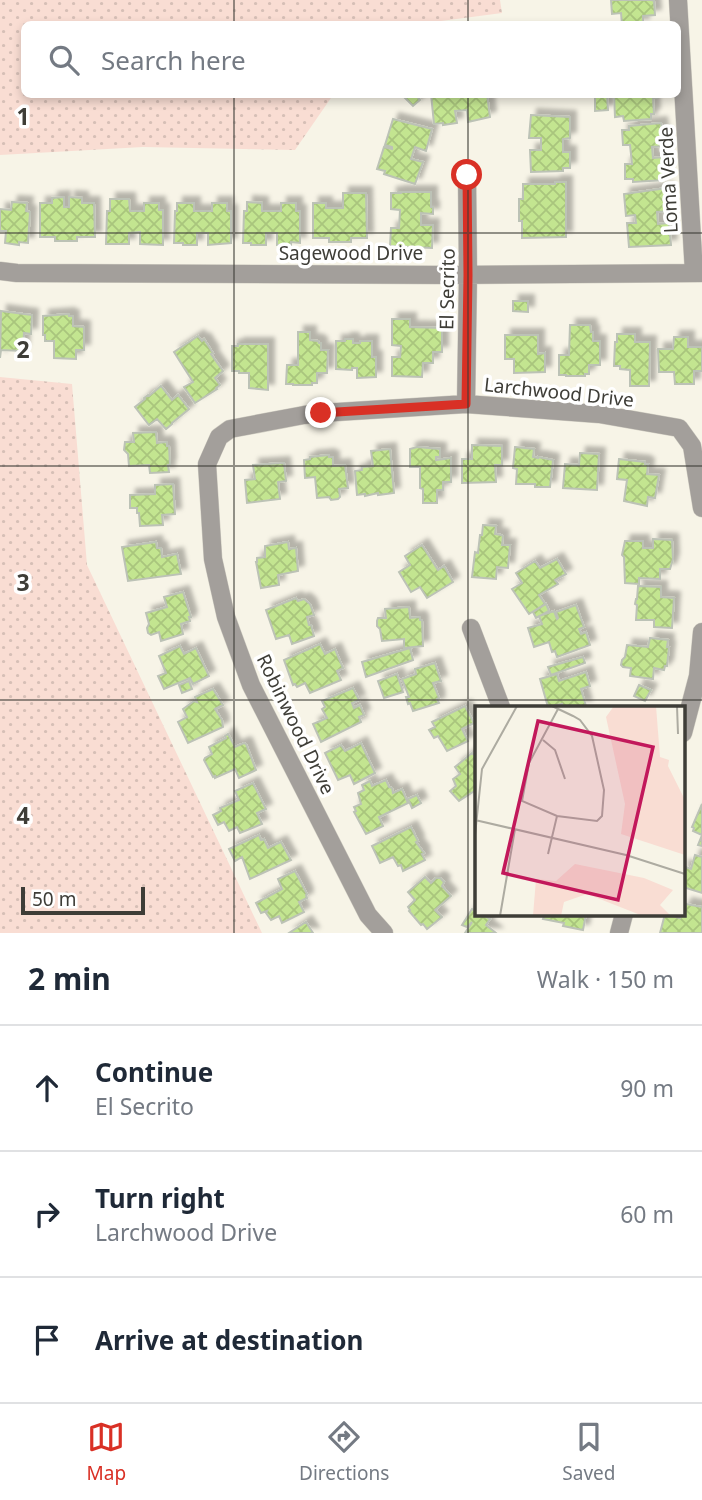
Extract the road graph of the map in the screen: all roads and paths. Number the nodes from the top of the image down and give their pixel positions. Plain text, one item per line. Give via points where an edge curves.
1 (678, 0) edge
2 (680, 21) edge
3 (681, 41) edge
4 (467, 175) dead end
5 (0, 271) edge
6 (698, 273) edge
7 (468, 275) junction
8 (466, 404) junction
9 (219, 437) joint
10 (702, 508) edge
11 (471, 628) dead end
12 (702, 632) edge
13 (501, 706) edge
14 (684, 729) edge
15 (623, 916) edge
16 (384, 933) edge
17 (619, 933) edge

1 - 2 street, Loma Verde
3 - 6 street, Loma Verde
4 - 7 street, El Secrito
5 - 7 street, Sagewood Drive
6 - 7 street, Sagewood Drive
7 - 8 street, El Secrito
8 - 9 street, Larchwood Drive via 304,415 230,429
8 - 10 street, Larchwood Drive via 599,414 679,428 692,446
9 - 16 street, Robinwood Drive via 207,464 213,559 226,617 251,685 368,915
11 - 13 street
12 - 14 street via 698,676
15 - 17 street

